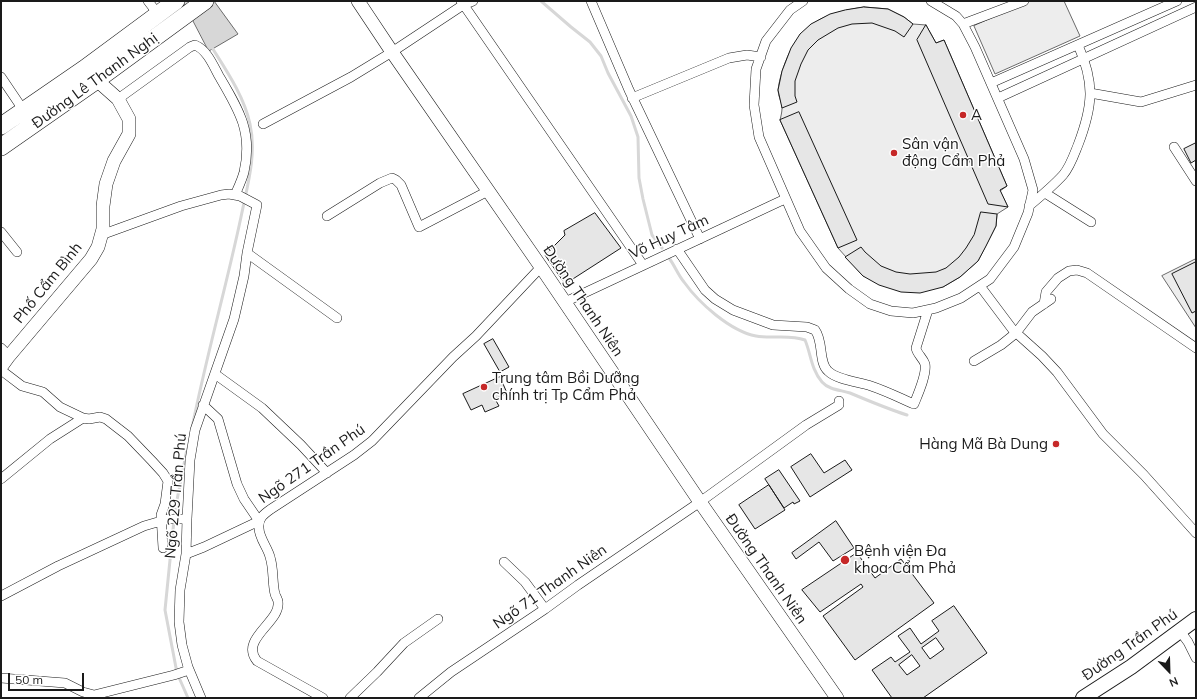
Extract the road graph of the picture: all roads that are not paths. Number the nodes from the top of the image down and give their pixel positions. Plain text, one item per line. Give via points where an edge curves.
1 (176, 1) edge
2 (205, 1) edge
3 (358, 1) edge
4 (473, 1) edge
5 (590, 1) edge
6 (804, 1) edge
7 (931, 1) edge
8 (1024, 1) edge
9 (1176, 1) edge
10 (462, 3) edge
11 (1192, 6) edge
12 (153, 7) edge
13 (963, 24) junction
14 (1078, 45) junction
15 (392, 52) junction
16 (761, 57) junction
17 (1084, 58) junction
18 (84, 69) junction
19 (1, 77) edge
20 (97, 80) junction
21 (991, 83) junction
22 (1196, 86) edge
23 (1090, 93) junction
24 (118, 98) junction
25 (632, 98) junction
26 (998, 98) junction
27 (24, 111) junction
28 (263, 124) dead end
29 (1, 126) edge
30 (1, 147) edge
31 (1174, 147) dead end
32 (1196, 181) edge
33 (488, 191) junction
34 (1044, 193) junction
35 (238, 196) junction
36 (785, 199) junction
37 (1029, 206) junction
38 (327, 216) dead end
39 (1091, 222) dead end
40 (1, 232) edge
41 (101, 235) junction
42 (700, 239) junction
43 (677, 249) junction
44 (17, 252) dead end
45 (246, 253) junction
46 (643, 265) junction
47 (541, 267) junction
48 (980, 286) junction
49 (565, 302) junction
50 (928, 310) junction
51 (337, 318) dead end
52 (1016, 333) junction
53 (1196, 348) edge
54 (5, 352) edge
55 (974, 361) dead end
56 (1, 367) edge
57 (1, 370) edge
58 (215, 374) junction
59 (839, 401) dead end
60 (203, 405) junction
61 (83, 418) junction
62 (327, 473) junction
63 (1, 479) edge
64 (700, 502) junction
65 (179, 519) junction
66 (161, 520) junction
67 (259, 521) junction
68 (1196, 533) edge
69 (163, 548) dead end
70 (186, 554) junction
71 (504, 562) dead end
72 (1, 596) edge
73 (545, 610) junction
74 (438, 619) dead end
75 (1196, 619) edge
76 (1180, 631) junction
77 (1196, 658) edge
78 (187, 671) junction
79 (1, 678) edge
80 (96, 696) edge
81 (201, 698) edge
82 (323, 698) edge
83 (350, 698) edge
84 (418, 698) edge
85 (836, 698) edge
86 (1083, 698) edge

1 - 12 highway, Đường Lê Thanh Nghị
2 - 20 highway, Đường Lê Thanh Nghị
3 - 15 street, Đường Thanh Niên
4 - 10 street
5 - 25 street
6 - 16 street via 790,10 766,42
7 - 13 street via 956,16
8 - 13 street
9 - 14 street
10 - 15 street
10 - 46 street
11 - 17 street
12 - 18 highway, Đường Lê Thanh Nghị
13 - 21 street
14 - 17 street
14 - 21 street
15 - 28 street
15 - 33 street, Đường Thanh Niên
16 - 25 street via 747,55 729,58
16 - 36 street via 756,69 754,104 759,137
17 - 23 street via 1088,68
17 - 26 street
18 - 20 street, Phố Cẩm Bình
18 - 27 highway, Đường Lê Thanh Nghị
19 - 27 street
20 - 24 street, Phố Cẩm Bình
20 - 30 highway, Đường Lê Thanh Nghị
21 - 26 street
22 - 23 street via 1141,102
23 - 34 street via 1090,106 1073,158 1064,174
24 - 35 street via 190,47 200,47 209,57 245,128 247,149
24 - 41 street, Phố Cẩm Bình via 130,119 129,134 114,161 106,184
25 - 42 street
26 - 37 street via 1024,159 1033,190
27 - 29 highway, Đường Lê Thanh Nghị
31 - 32 street
33 - 38 street via 419,227 401,185 392,178
33 - 47 street, Đường Thanh Niên
34 - 37 street
34 - 39 street
35 - 41 street via 221,195 181,206
35 - 45 street, Ngõ 229 Trần Phú via 253,203
36 - 42 street, Võ Huy Tâm
36 - 50 street via 800,232 826,268 849,290 870,304 891,310 913,313
37 - 48 street via 1014,247 990,279
40 - 44 street
41 - 54 street, Phố Cẩm Bình via 91,259
42 - 43 street, Võ Huy Tâm
43 - 46 street, Võ Huy Tâm
43 - 50 street via 705,290 715,299 734,310 772,325 807,327 815,330 828,372 914,404 925,370 916,348
45 - 51 street
45 - 58 street, Ngõ 229 Trần Phú via 244,276 234,319
46 - 49 street, Võ Huy Tâm
47 - 49 street, Đường Thanh Niên
47 - 62 street, Ngõ 271 Trần Phú via 372,441
48 - 50 street via 961,298
48 - 52 street
49 - 64 street, Đường Thanh Niên
52 - 53 street via 1032,312 1048,301 1046,292 1058,278 1069,271 1077,270 1086,273
52 - 55 street via 1002,345
52 - 68 street via 1057,372 1103,434
54 - 56 street, Phố Cẩm Bình
57 - 61 street via 22,386 43,392 60,407
58 - 60 street, Ngõ 229 Trần Phú
58 - 62 street via 262,408
59 - 64 street, Ngõ 71 Thanh Niên via 839,405 806,425
60 - 65 street, Ngõ 229 Trần Phú via 194,430
60 - 67 street via 218,419 244,499
61 - 63 street via 50,439
61 - 66 street via 106,419 128,436 163,474 168,481
62 - 67 street, Ngõ 271 Trần Phú via 270,508
64 - 73 street, Ngõ 71 Thanh Niên via 578,584
64 - 85 street, Đường Thanh Niên
65 - 66 street
65 - 70 street, Ngõ 229 Trần Phú
66 - 69 street
66 - 72 street via 134,530
67 - 70 street
67 - 82 street, Ngõ 271 Trần Phú via 258,529 270,556 278,607 256,639 253,657
70 - 78 street, Ngõ 229 Trần Phú via 180,590 179,622
71 - 73 street via 525,582
73 - 84 street, Ngõ 71 Thanh Niên via 451,672
74 - 83 street via 404,643
75 - 76 main road, Đường Trần Phú
76 - 77 street
76 - 86 main road, Đường Trần Phú via 1132,667
78 - 80 street
78 - 81 street, Ngõ 229 Trần Phú
79 - 80 street via 65,683

